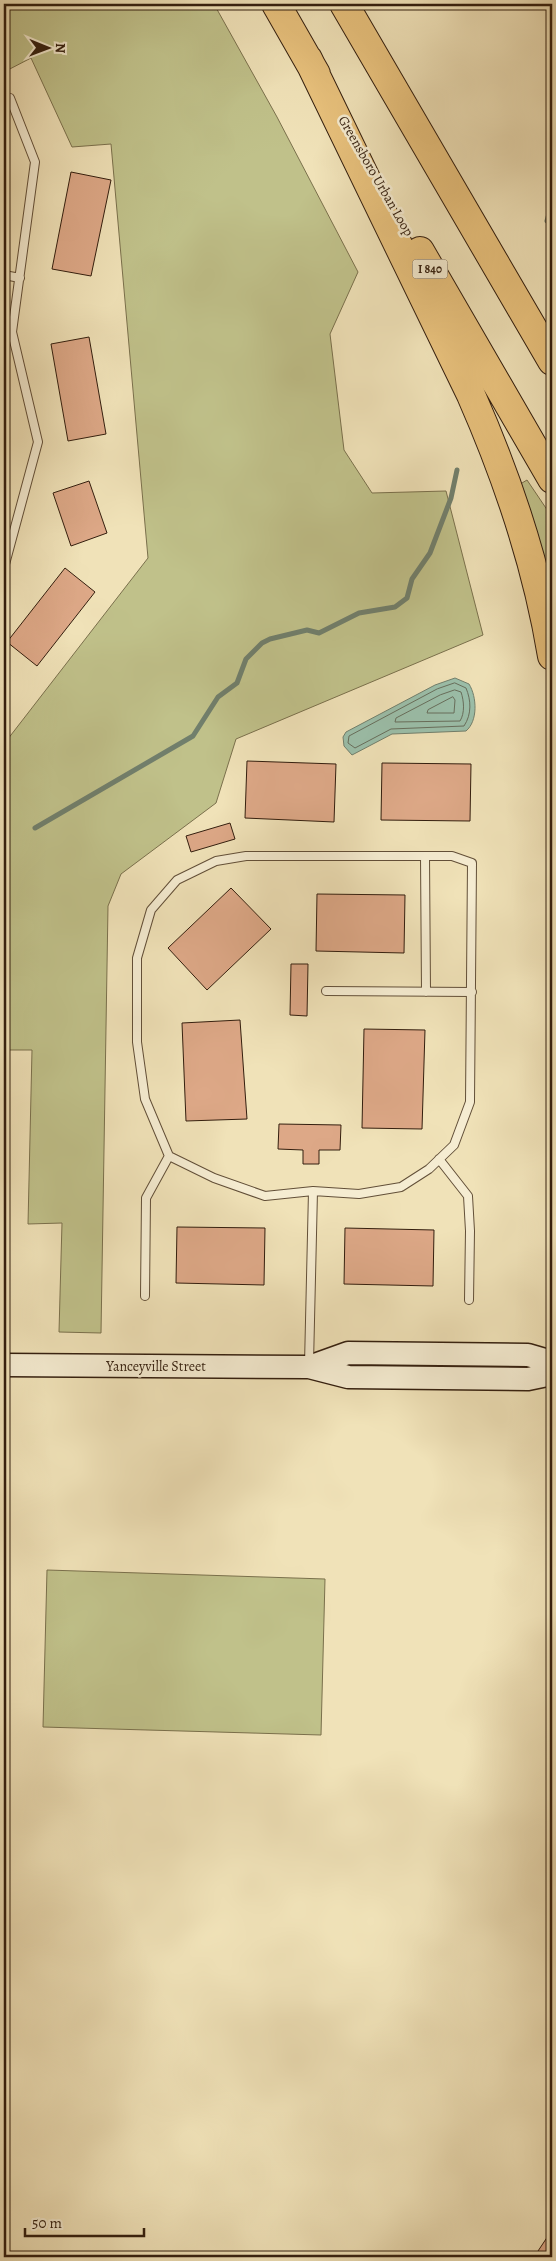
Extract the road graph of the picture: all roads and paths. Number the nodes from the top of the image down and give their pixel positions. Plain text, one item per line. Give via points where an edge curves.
1 (276, 4) edge
2 (344, 4) edge
3 (308, 59) junction
4 (10, 98) dead end
5 (4, 275) edge
6 (20, 278) junction
7 (552, 361) edge
8 (552, 479) edge
9 (4, 568) edge
10 (552, 656) edge
11 (425, 856) junction
12 (326, 991) dead end
13 (426, 992) junction
14 (472, 992) junction
15 (169, 1156) junction
16 (439, 1159) junction
17 (313, 1192) junction
18 (145, 1296) dead end
19 (469, 1300) dead end
20 (552, 1362) edge
21 (4, 1365) edge
22 (309, 1367) junction
23 (552, 1374) edge

1 - 3 highway, Greensboro Urban Loop / I 840
2 - 7 highway
3 - 8 highway, Greensboro Urban Loop / I 840
3 - 10 highway via 488,434 519,519 540,594
4 - 6 lane via 35,162
5 - 6 lane
6 - 9 lane via 12,332 38,442
11 - 13 lane
11 - 14 lane via 452,856 472,863
11 - 15 lane via 246,856 216,861 177,880 151,910 137,958 137,1042 145,1099
12 - 13 lane
13 - 14 lane
14 - 16 lane via 470,1102 454,1145
15 - 17 lane via 214,1178 265,1196
15 - 18 lane via 146,1198
16 - 17 lane via 401,1187 359,1194
16 - 19 lane via 468,1196
17 - 22 lane
20 - 22 main road, Yanceyville Street via 528,1355 348,1353
21 - 22 main road, Yanceyville Street
22 - 23 main road, Yanceyville Street via 348,1377 528,1379

